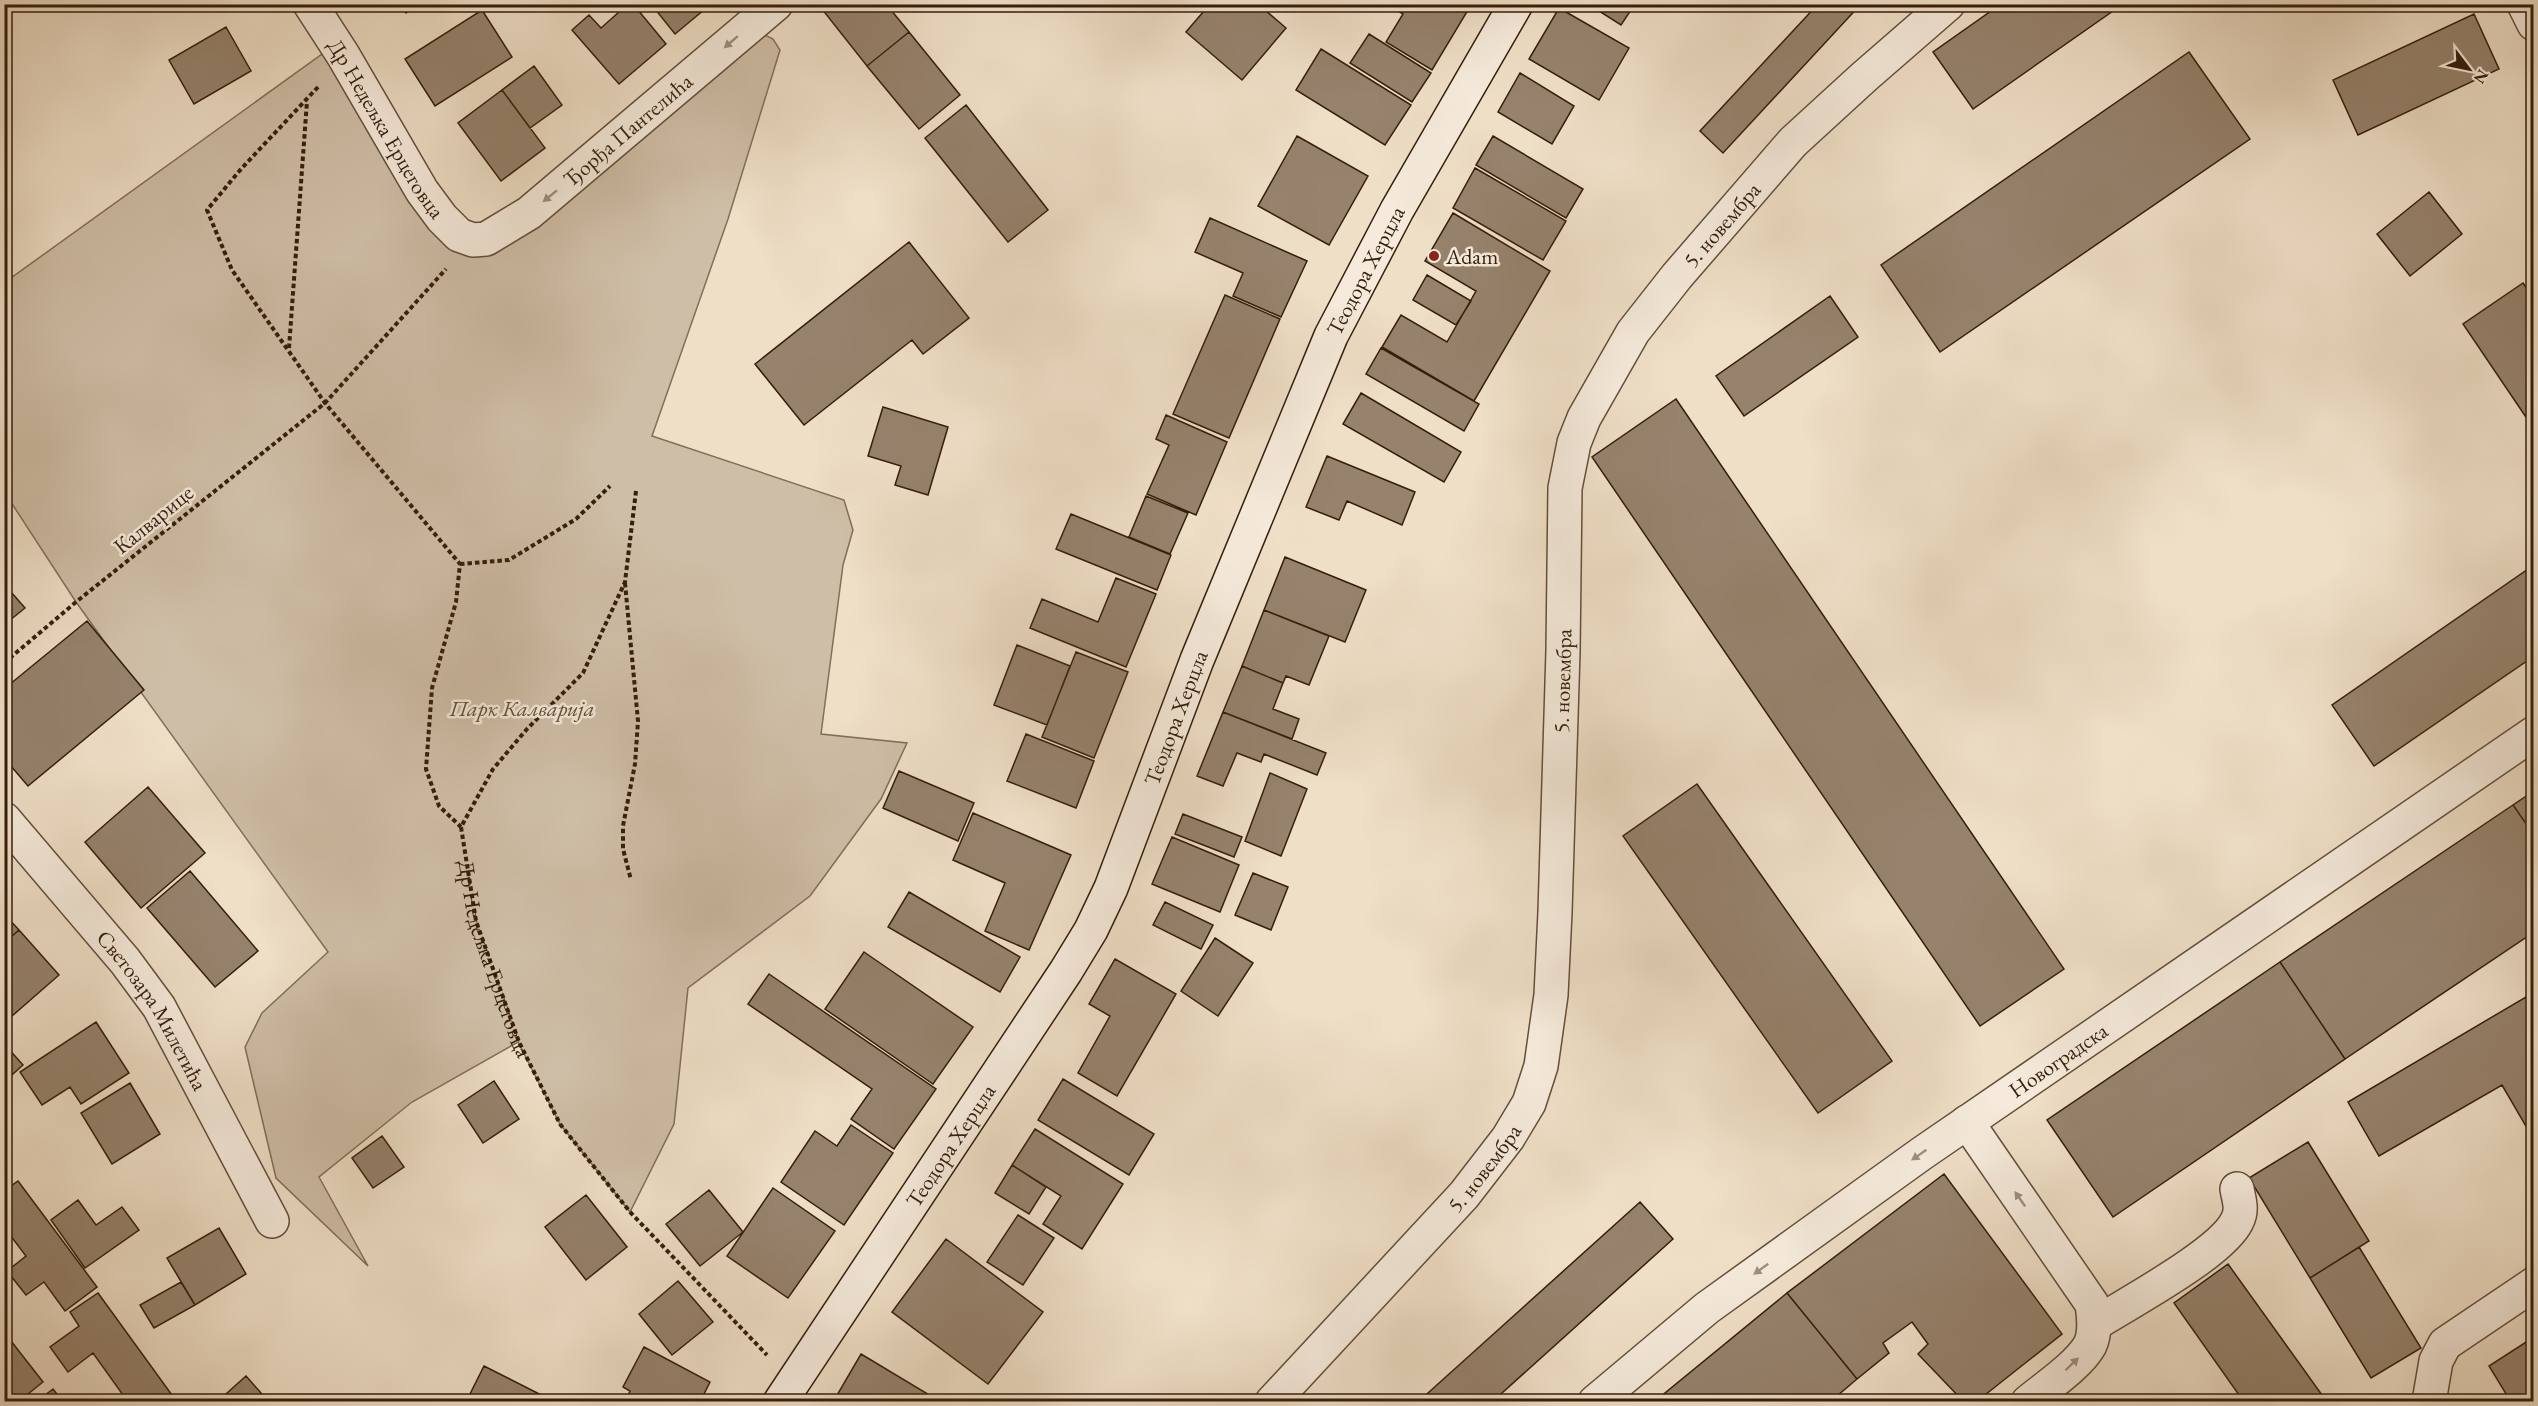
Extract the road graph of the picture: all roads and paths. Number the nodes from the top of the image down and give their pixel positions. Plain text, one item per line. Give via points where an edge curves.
1 (310, 4) edge
2 (776, 4) edge
3 (1516, 4) edge
4 (1948, 4) edge
5 (2524, 4) edge
6 (2534, 24) edge
7 (343, 54) junction
8 (307, 101) junction
9 (473, 240) junction
10 (289, 348) junction
11 (325, 403) junction
12 (610, 486) dead end
13 (636, 491) dead end
14 (460, 564) junction
15 (625, 582) junction
16 (4, 663) edge
17 (2534, 733) edge
18 (4, 819) edge
19 (461, 827) junction
20 (631, 880) dead end
21 (1967, 1122) junction
22 (2237, 1189) dead end
23 (272, 1221) dead end
24 (2534, 1284) edge
25 (2095, 1324) junction
26 (786, 1391) edge
27 (1272, 1401) edge
28 (1595, 1401) edge
29 (2028, 1401) edge
30 (2430, 1401) edge

1 - 7 street, Др Недељка Ерцеговца
2 -> 9 street, Ђорђа Пантелића via 529,213 486,239
3 - 26 street, Теодора Херцла via 1397,210 1331,336 1091,930
4 - 27 street, 5. новембра via 1793,142 1633,332 1584,418 1565,488 1555,912 1551,995 1541,1066 1529,1103 1508,1138 1464,1195
5 - 6 street
7 - 8 path
7 - 9 street, Др Недељка Ерцеговца via 422,191 459,235
8 - 10 path
8 - 10 path via 207,210 232,270
9 - 11 path, Калварице
10 - 11 path
11 - 14 path
11 - 16 path, Калварице
12 - 14 path via 576,519 509,560
13 - 15 path, Др Недељка Ерцеговца
14 - 19 path via 456,602 432,688 426,769 439,806
15 - 19 path, Др Недељка Ерцеговца via 583,673 493,769
15 - 20 path via 638,722 635,764 623,826 623,849
17 - 21 street, Новоградска
18 - 23 street, Светозара Милетића via 125,961 159,1007
19 - 26 path, Др Недељка Ерцеговца via 476,921 519,1042 560,1124 630,1212
25 -> 21 street via 2092,1304
21 -> 28 street, Новоградска via 1707,1308
22 - 25 street via 2241,1211 2230,1231 2201,1257
24 - 30 street via 2445,1344 2436,1360
29 -> 25 street via 2090,1345

